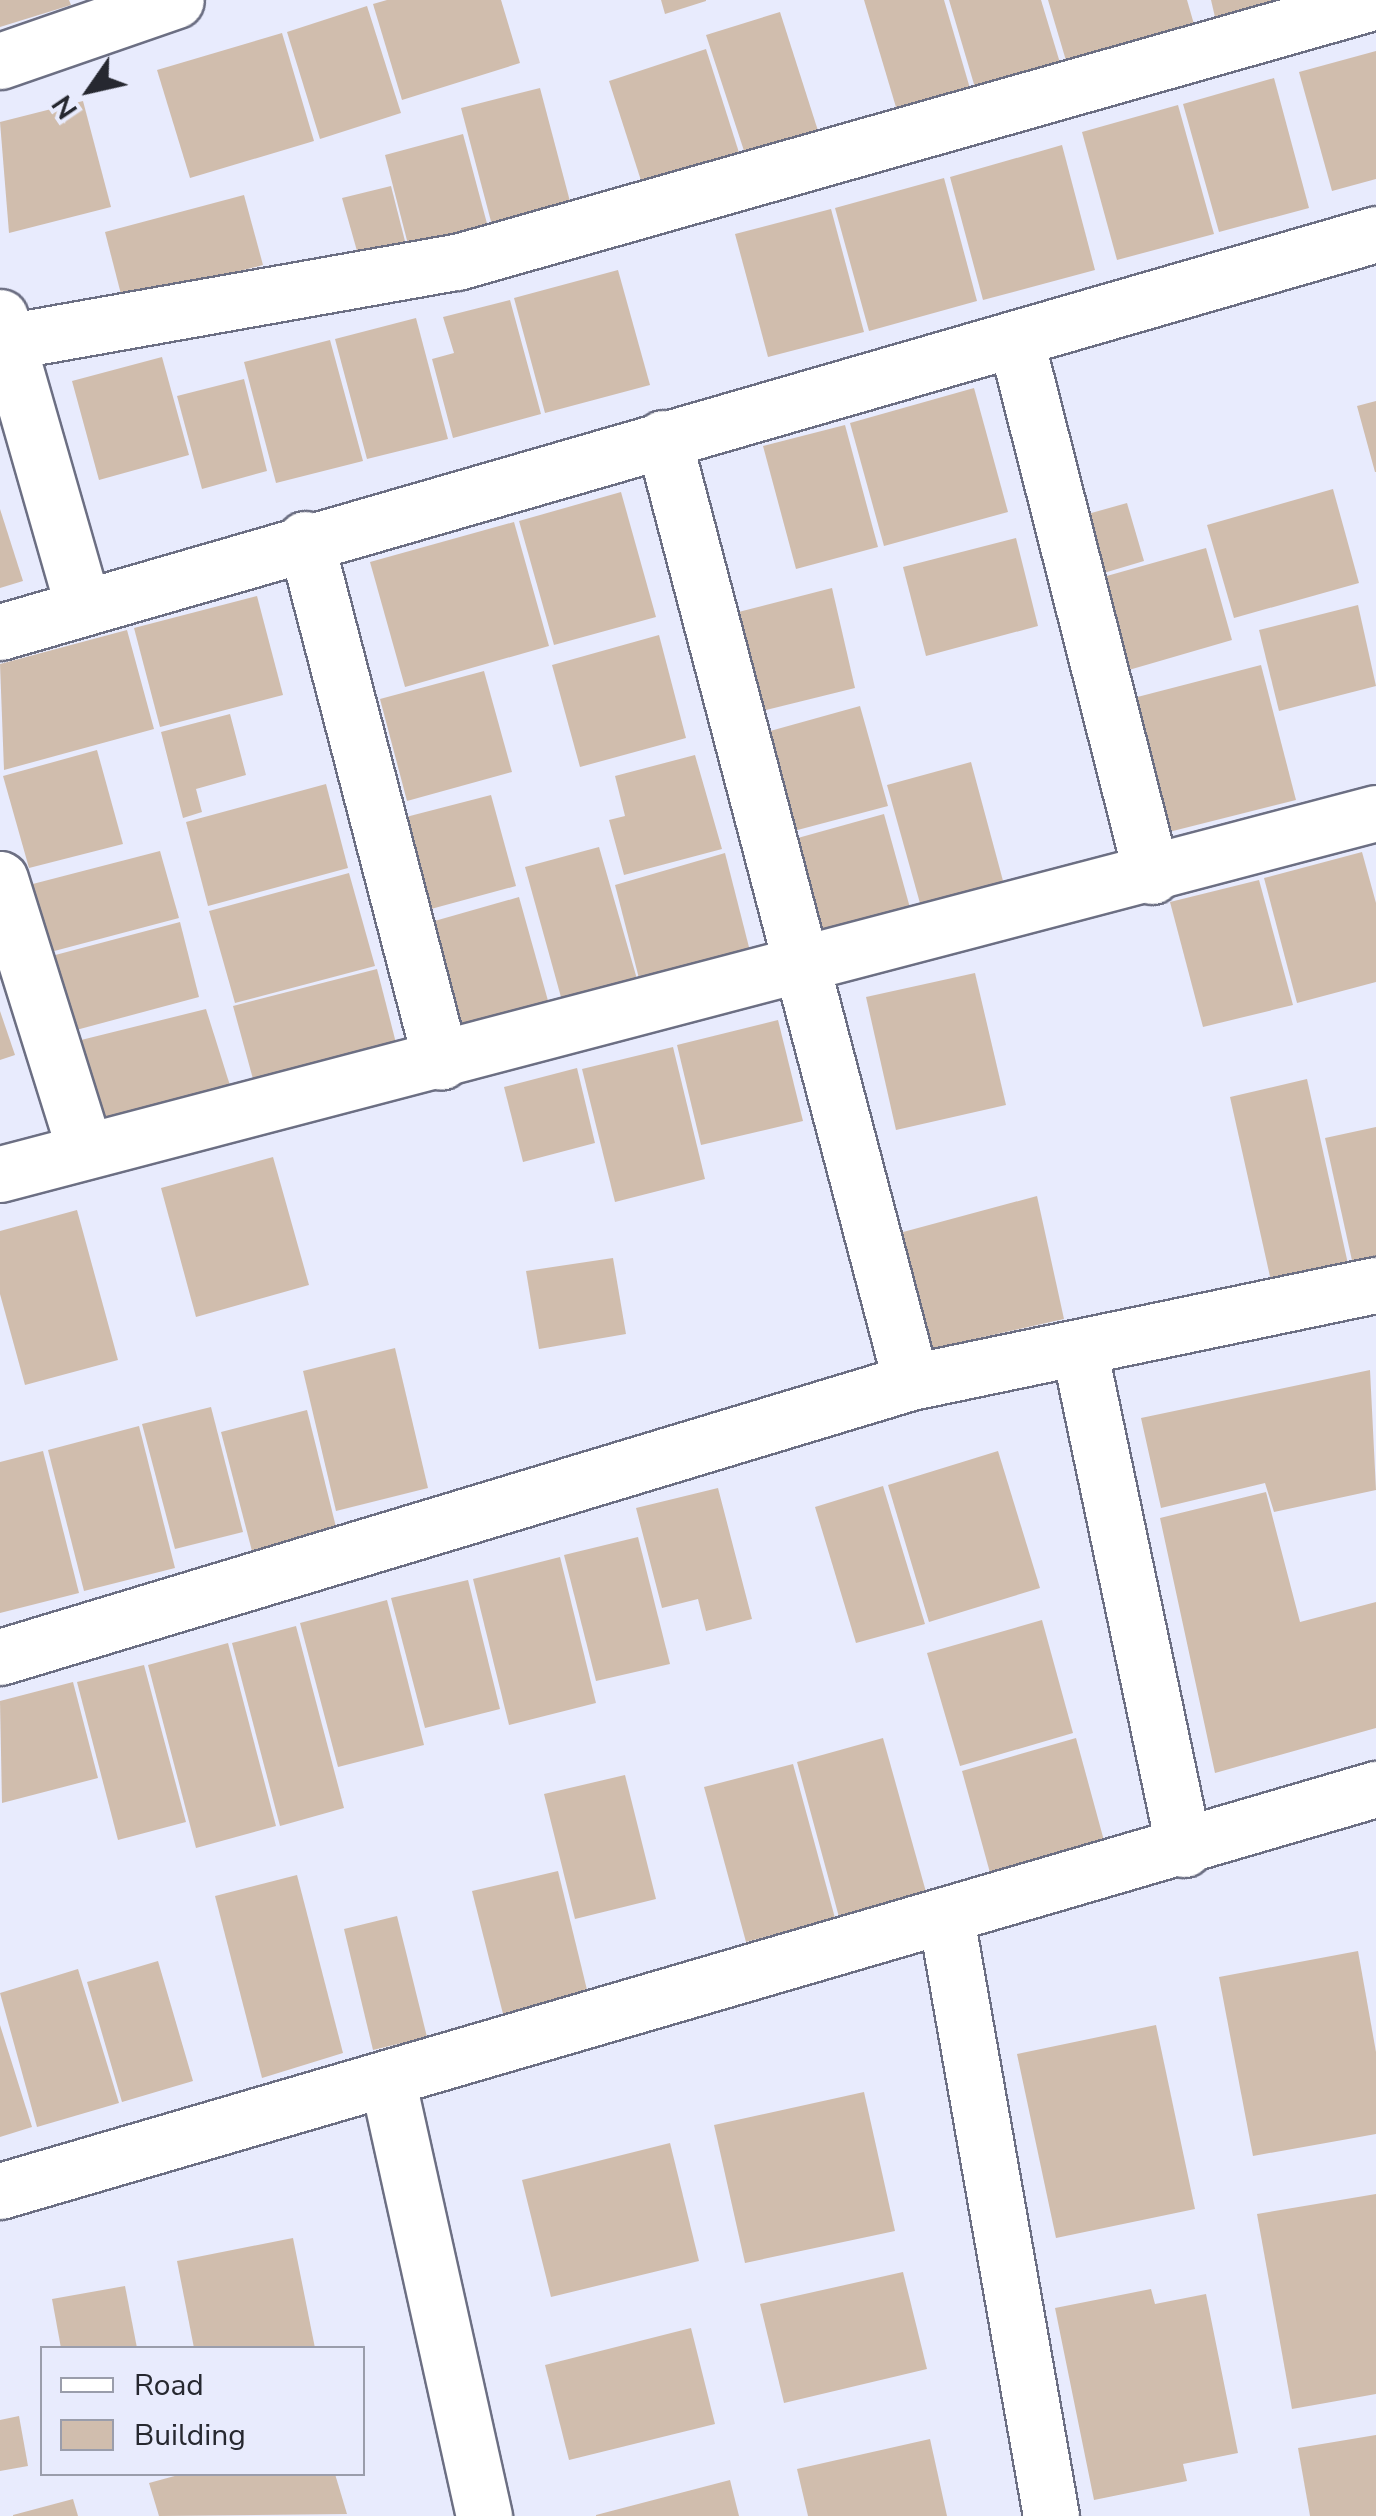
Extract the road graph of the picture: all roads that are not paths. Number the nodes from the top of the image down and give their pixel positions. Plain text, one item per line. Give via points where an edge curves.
1 (176, 0) edge
2 (1376, 2) edge
3 (0, 61) edge
4 (1376, 234) edge
5 (3, 329) edge
6 (1016, 341) junction
7 (663, 438) junction
8 (305, 539) junction
9 (83, 606) junction
10 (0, 632) edge
11 (1376, 813) edge
12 (1152, 876) junction
13 (0, 879) edge
14 (803, 970) junction
15 (441, 1062) junction
16 (85, 1151) junction
17 (0, 1174) edge
18 (1376, 1286) edge
19 (1079, 1349) junction
20 (910, 1382) junction
21 (0, 1656) edge
22 (1376, 1790) edge
23 (1184, 1849) junction
24 (946, 1918) junction
25 (388, 2083) junction
26 (0, 2191) edge
27 (484, 2516) edge
28 (1051, 2516) edge

1 - 3 street
2 - 5 street via 458,262
4 - 6 street
5 - 9 street
6 - 7 street
6 - 12 street
7 - 8 street
7 - 14 street
8 - 9 street
8 - 15 street
9 - 10 street
11 - 12 street
12 - 14 street
13 - 16 street
14 - 15 street
14 - 20 street
15 - 16 street
16 - 17 street
18 - 19 street
19 - 20 street
19 - 23 street
20 - 21 street
22 - 23 street
23 - 24 street
24 - 25 street
24 - 28 street
25 - 26 street
25 - 27 street

